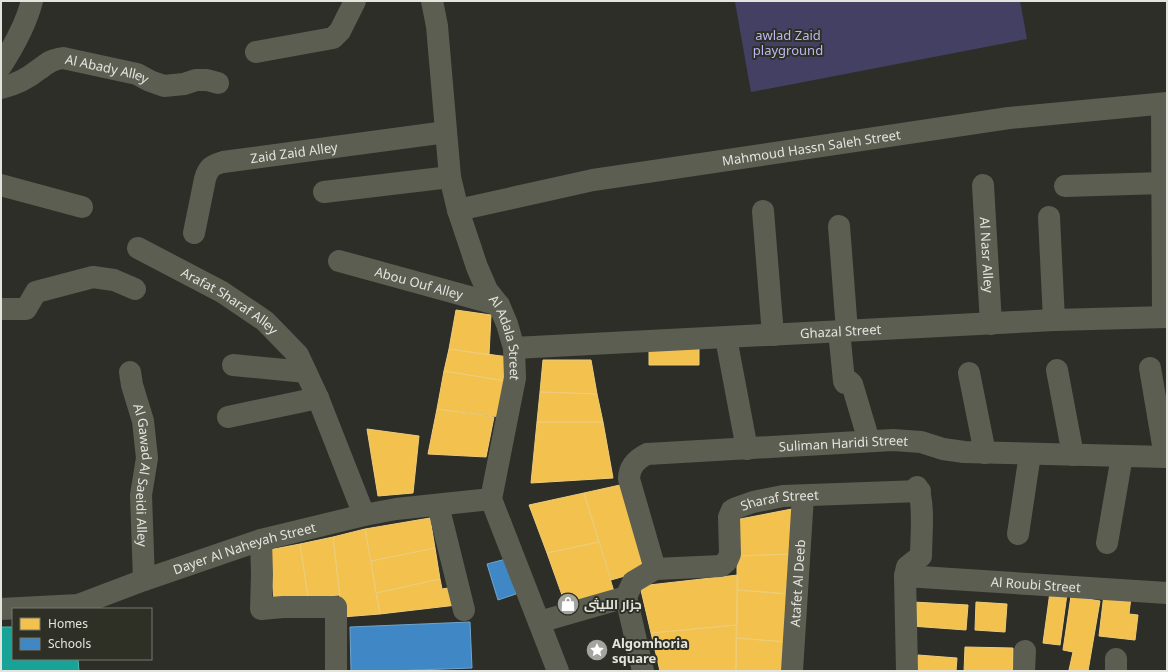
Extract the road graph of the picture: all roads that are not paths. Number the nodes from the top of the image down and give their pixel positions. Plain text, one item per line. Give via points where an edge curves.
1 (32, 1) edge
2 (355, 1) edge
3 (432, 1) edge
4 (256, 52) dead end
5 (1, 66) edge
6 (218, 83) dead end
7 (1, 88) edge
8 (1164, 104) edge
9 (446, 132) junction
10 (450, 177) junction
11 (1163, 183) junction
12 (1, 185) edge
13 (983, 186) dead end
14 (1065, 186) dead end
15 (324, 192) dead end
16 (82, 207) dead end
17 (458, 210) junction
18 (763, 211) dead end
19 (1048, 217) dead end
20 (839, 226) dead end
21 (194, 233) dead end
22 (138, 248) dead end
23 (339, 261) dead end
24 (136, 289) dead end
25 (499, 305) junction
26 (1, 309) edge
27 (1165, 317) edge
28 (1054, 320) junction
29 (991, 324) junction
30 (843, 331) junction
31 (773, 335) junction
32 (726, 338) junction
33 (514, 348) junction
34 (233, 365) dead end
35 (1150, 368) dead end
36 (1057, 370) dead end
37 (130, 372) dead end
38 (306, 372) junction
39 (969, 373) dead end
40 (318, 398) junction
41 (228, 417) dead end
42 (869, 441) junction
43 (747, 449) junction
44 (985, 453) junction
45 (1030, 454) junction
46 (1073, 455) junction
47 (1122, 456) junction
48 (1166, 457) edge
49 (803, 496) junction
50 (491, 500) junction
51 (438, 505) junction
52 (364, 516) junction
53 (1018, 534) dead end
54 (261, 540) junction
55 (1107, 543) dead end
56 (655, 569) junction
57 (905, 576) junction
58 (144, 580) junction
59 (1167, 594) edge
60 (626, 597) junction
61 (12, 608) edge
62 (20, 608) edge
63 (1, 609) edge
64 (464, 610) dead end
65 (539, 622) junction
66 (336, 671) edge
67 (558, 671) edge
68 (643, 671) edge
69 (792, 671) edge
70 (906, 671) edge

1 - 5 street
2 - 4 street via 340,31 333,38
3 - 9 street, Al Adala Street via 437,26
6 - 7 street, Al Abady Alley via 196,80 164,86 137,74 63,58 53,59 23,80
8 - 11 street
8 - 17 street, Mahmoud Hassn Saleh Street via 1009,118 600,179
9 - 10 street, Al Adala Street
9 - 21 street, Zaid Zaid Alley via 214,164 208,170 205,179
10 - 15 street
10 - 17 street, Al Adala Street
11 - 14 street
11 - 27 street
12 - 16 street
13 - 29 street, Al Nasr Alley
17 - 25 street, Al Adala Street via 477,267 487,290
18 - 31 street
19 - 28 street
20 - 30 street
22 - 38 street, Arafat Sharaf Alley via 222,292 265,321 298,355
23 - 25 street, Abou Ouf Alley
24 - 26 street via 114,280 93,277 36,292 26,309
25 - 33 street, Al Adala Street
27 - 28 street, Ghazal Street
28 - 29 street, Ghazal Street
29 - 30 street, Ghazal Street
30 - 31 street, Ghazal Street
30 - 42 street via 844,381 852,384
31 - 32 street, Ghazal Street
32 - 33 street, Ghazal Street
32 - 43 street
33 - 50 street, Al Adala Street via 515,378
34 - 38 street
35 - 48 street
36 - 46 street
37 - 58 street, Al Gawad Al Saeidi Alley via 143,421 146,458 141,495
38 - 40 street, Arafat Sharaf Alley
39 - 44 street
40 - 41 street
40 - 52 street, Arafat Sharaf Alley
42 - 43 street, Suliman Haridi Street
42 - 44 street, Suliman Haridi Street via 921,442 943,449
43 - 56 street, Suliman Haridi Street via 647,454 631,466 628,479
44 - 45 street, Suliman Haridi Street
45 - 46 street, Suliman Haridi Street
45 - 53 street
46 - 47 street, Suliman Haridi Street
47 - 48 street, Suliman Haridi Street
47 - 55 street
49 - 56 street, Sharaf Street via 783,496 753,502 732,510 729,517 730,554 721,566
49 - 57 street, Sharaf Street via 919,489 922,503 921,556 907,567
49 - 69 street, Atafet Al Deeb
50 - 51 street, Dayer Al Naheyah Street
50 - 65 street
51 - 52 street, Dayer Al Naheyah Street via 396,509
51 - 64 street
52 - 54 street, Dayer Al Naheyah Street
54 - 58 street, Dayer Al Naheyah Street
54 - 66 street via 261,609 336,607
56 - 60 street, Sharaf Street via 633,582
57 - 59 street, Al Roubi Street
57 - 70 street
58 - 62 street, Dayer Al Naheyah Street via 78,605
60 - 65 street
60 - 68 street
61 - 63 street, Dayer Al Naheyah Street
65 - 67 street

